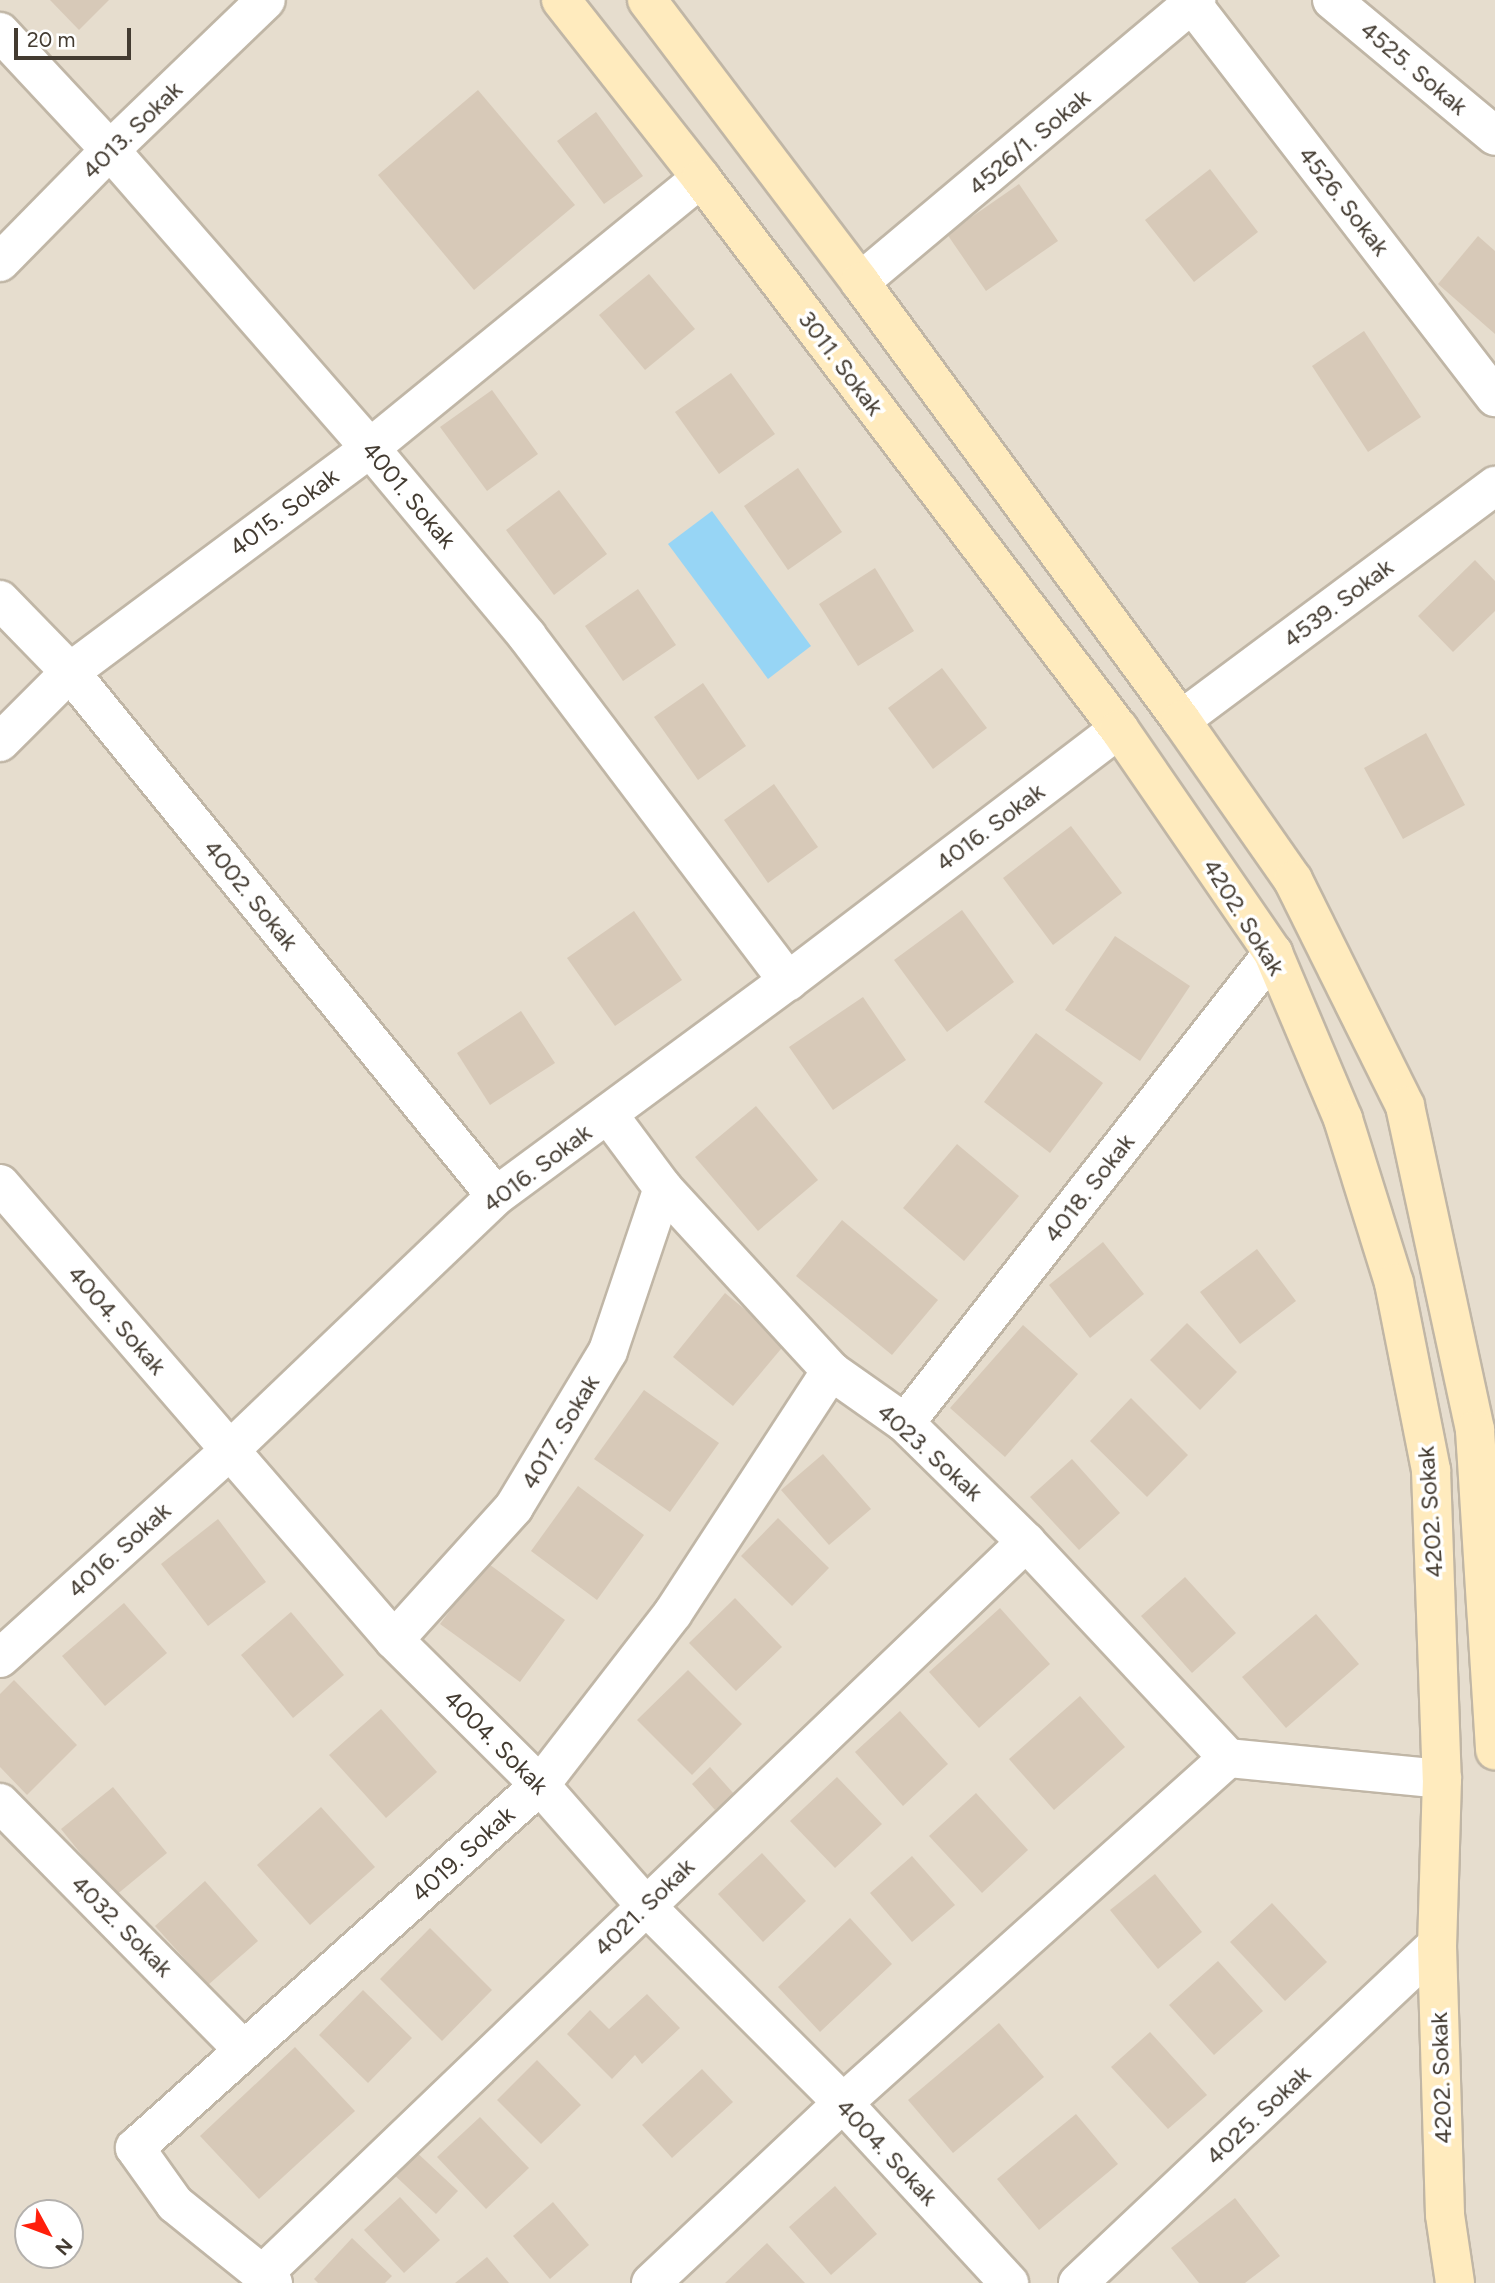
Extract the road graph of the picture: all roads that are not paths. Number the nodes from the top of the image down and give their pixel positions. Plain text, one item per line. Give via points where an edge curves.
1 (266, 0) edge
2 (561, 0) edge
3 (647, 0) edge
4 (1332, 0) edge
5 (1195, 2) edge
6 (0, 32) edge
7 (1495, 136) edge
8 (110, 149) junction
9 (701, 178) junction
10 (0, 262) edge
11 (860, 282) junction
12 (1495, 397) edge
13 (370, 448) junction
14 (1495, 486) edge
15 (0, 600) edge
16 (70, 672) junction
17 (1181, 720) junction
18 (1119, 729) junction
19 (0, 743) edge
20 (1273, 953) junction
21 (788, 981) junction
22 (608, 1114) junction
23 (0, 1184) edge
24 (663, 1188) junction
25 (496, 1196) junction
26 (831, 1371) junction
27 (905, 1423) junction
28 (1485, 1427) edge
29 (229, 1451) junction
30 (1026, 1542) junction
31 (394, 1640) junction
32 (0, 1658) edge
33 (1495, 1750) edge
34 (1228, 1758) junction
35 (1442, 1779) junction
36 (540, 1785) junction
37 (0, 1803) edge
38 (646, 1906) junction
39 (1437, 1945) junction
40 (243, 2049) junction
41 (843, 2103) junction
42 (268, 2278) edge
43 (651, 2283) edge
44 (1009, 2283) edge
45 (1078, 2283) edge
46 (1455, 2283) edge

1 - 8 street, 4013. Sokak
2 - 9 street, 3011. Sokak
3 - 11 street
4 - 7 street, 4525. Sokak
5 - 11 street, 4526/1. Sokak
5 - 12 street, 4526. Sokak
6 - 8 street, 4001. Sokak
8 - 10 street, 4013. Sokak
8 - 13 street, 4001. Sokak
9 - 13 street, 4015. Sokak
9 - 18 street, 3011. Sokak
11 - 17 street
13 - 16 street, 4015. Sokak
13 - 21 street, 4001. Sokak via 527,636
14 - 17 street, 4539. Sokak
15 - 16 street, 4002. Sokak
16 - 19 street, 4015. Sokak
16 - 25 street, 4002. Sokak
17 - 28 street, 4202. Sokak via 1293,880 1405,1106
18 - 20 street, 4202. Sokak
18 - 21 street, 4016. Sokak
20 - 27 street, 4018. Sokak
20 - 35 street, 4202. Sokak via 1343,1119 1394,1283 1431,1470
21 - 22 street, 4016. Sokak
22 - 24 street, 4023. Sokak
22 - 25 street, 4016. Sokak
23 - 29 street, 4004. Sokak
24 - 26 street, 4023. Sokak
24 - 31 street, 4017. Sokak via 608,1352 514,1507
25 - 29 street, 4016. Sokak
26 - 27 street, 4023. Sokak
26 - 36 street, 4019. Sokak via 673,1613
27 - 30 street, 4023. Sokak
28 - 33 street, 4202. Sokak
29 - 31 street, 4004. Sokak
29 - 32 street, 4016. Sokak
30 - 34 street, 4023. Sokak
30 - 38 street, 4021. Sokak
31 - 36 street, 4004. Sokak
34 - 35 street
34 - 41 street
35 - 39 street, 4202. Sokak
36 - 38 street, 4004. Sokak
36 - 40 street, 4019. Sokak
37 - 40 street, 4032. Sokak
38 - 41 street, 4004. Sokak
38 - 42 street, 4021. Sokak
39 - 45 street, 4025. Sokak
39 - 46 street, 4202. Sokak via 1446,2215
40 - 42 street, 4019. Sokak via 135,2148 175,2204
41 - 43 street
41 - 44 street, 4004. Sokak

